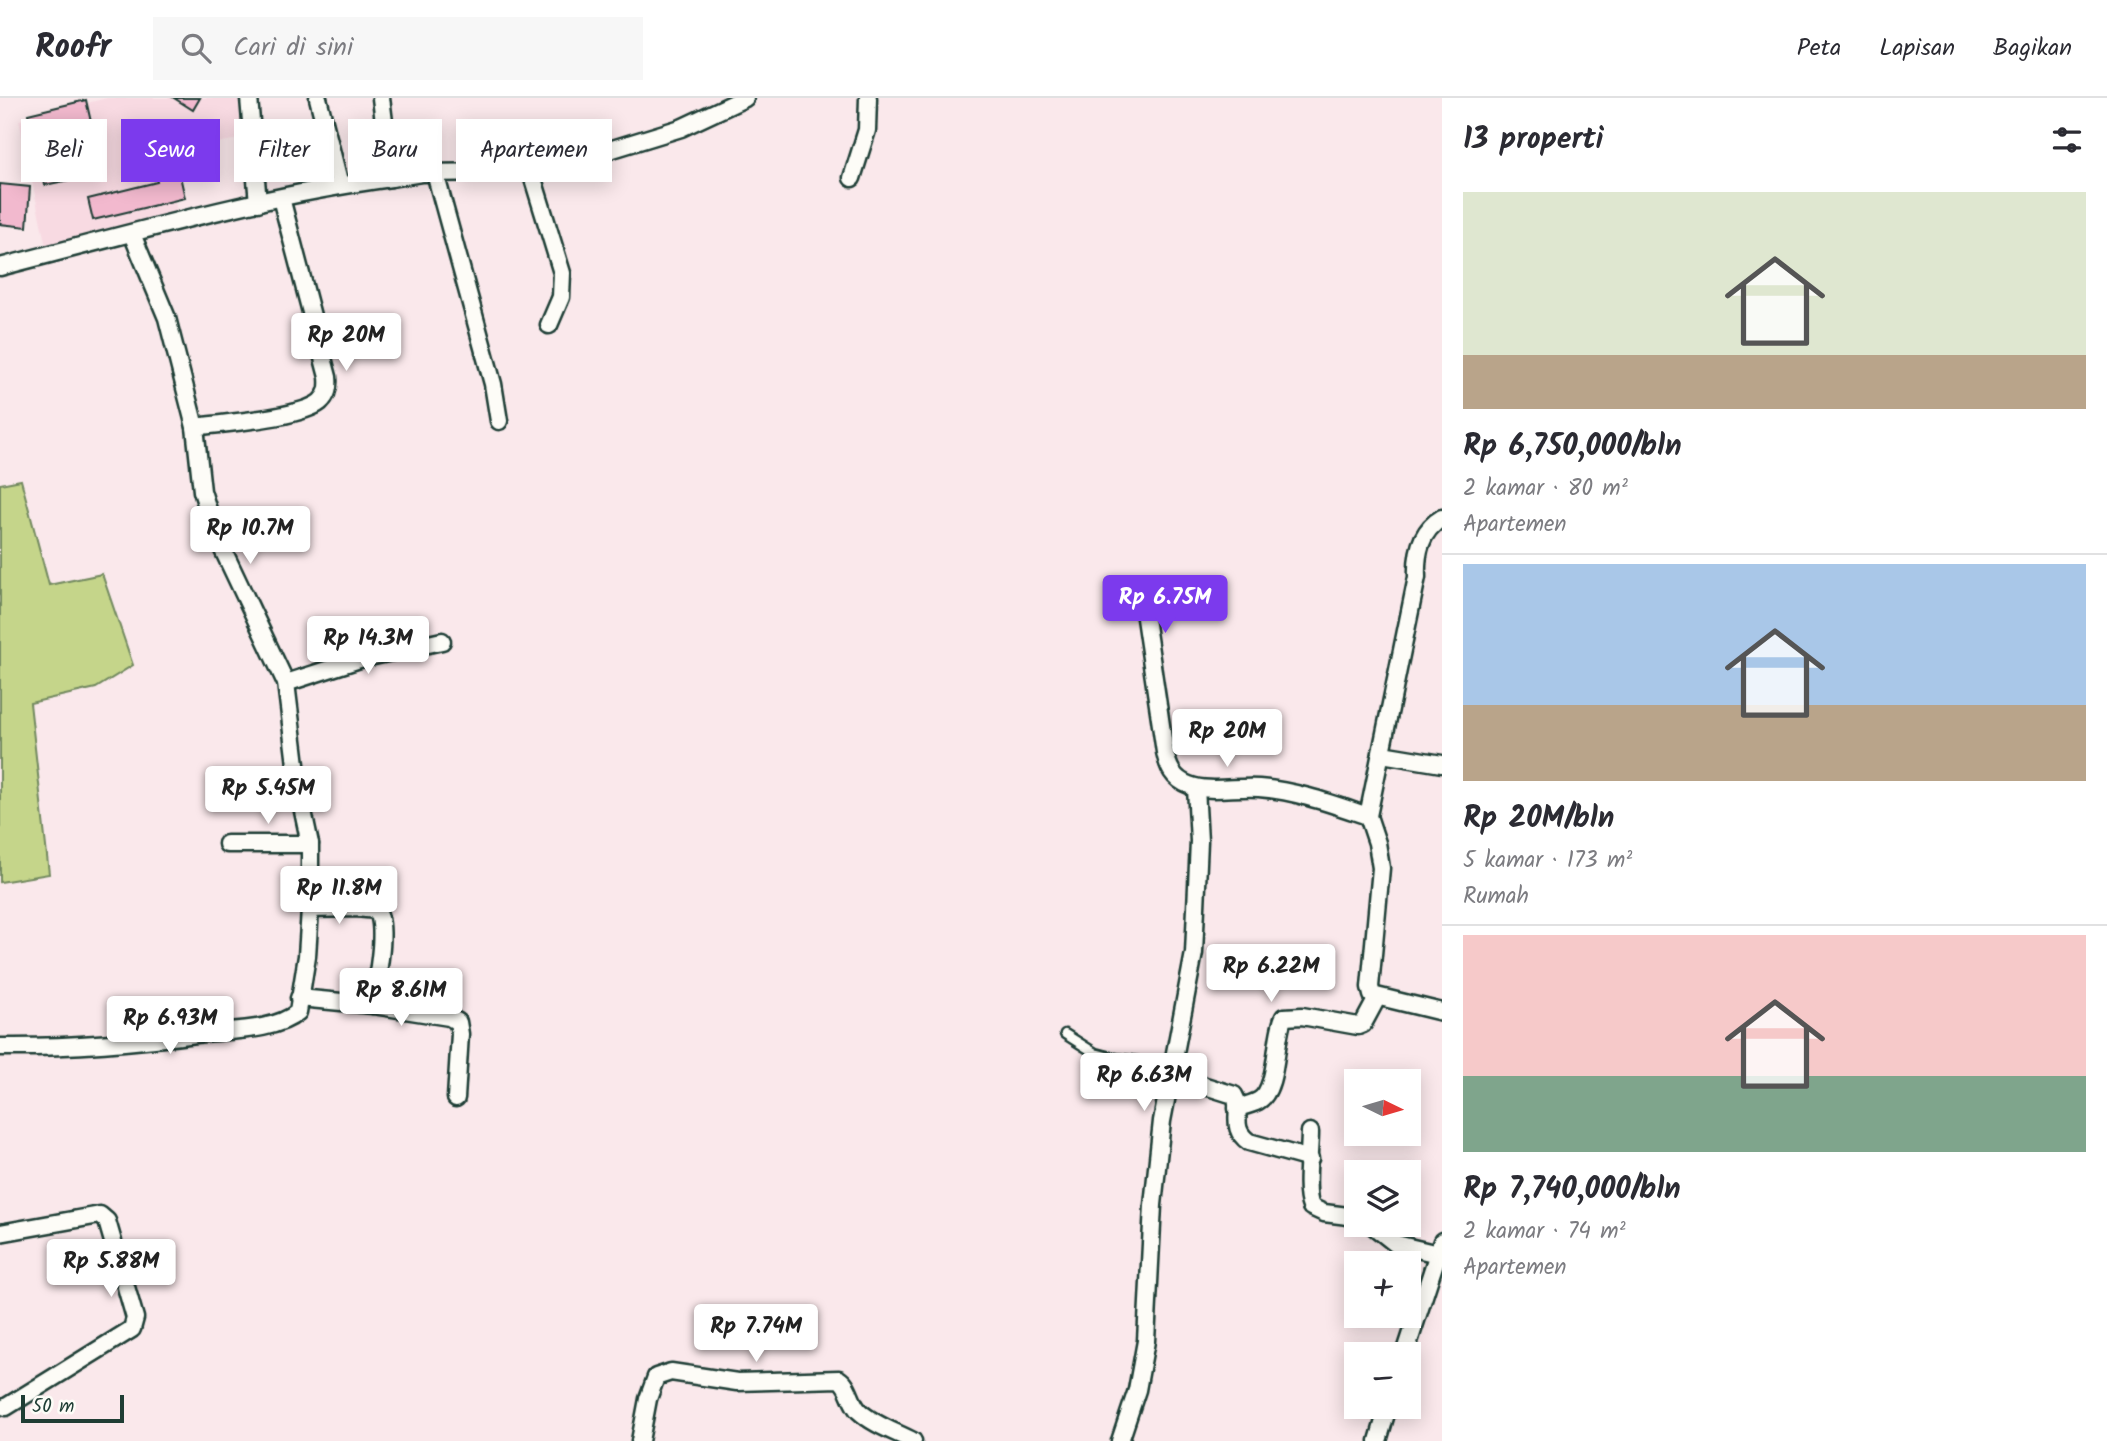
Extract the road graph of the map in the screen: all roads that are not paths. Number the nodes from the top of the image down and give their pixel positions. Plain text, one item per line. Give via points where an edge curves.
1 (249, 98) edge
2 (318, 98) edge
3 (382, 98) edge
4 (745, 98) edge
5 (868, 98) edge
6 (384, 119) edge
7 (612, 149) edge
8 (852, 178) dead end
9 (362, 182) edge
10 (437, 182) edge
11 (534, 182) edge
12 (340, 185) junction
13 (281, 198) junction
14 (258, 203) junction
15 (132, 234) junction
16 (0, 267) edge
17 (549, 325) dead end
18 (499, 421) dead end
19 (195, 428) junction
20 (1442, 518) edge
21 (1144, 618) dead end
22 (442, 641) dead end
23 (286, 682) junction
24 (1382, 754) junction
25 (1442, 764) edge
26 (1196, 788) junction
27 (1368, 816) junction
28 (227, 844) dead end
29 (310, 844) junction
30 (310, 909) junction
31 (299, 998) junction
32 (1377, 998) junction
33 (373, 1005) junction
34 (1442, 1012) edge
35 (1066, 1034) dead end
36 (0, 1047) edge
37 (1171, 1070) junction
38 (456, 1098) dead end
39 (1237, 1108) junction
40 (1310, 1132) dead end
41 (1310, 1158) junction
42 (1344, 1216) edge
43 (0, 1233) edge
44 (1387, 1237) edge
45 (1440, 1247) edge
46 (1434, 1287) edge
47 (1410, 1342) edge
48 (6, 1407) dead end
49 (1384, 1419) edge
50 (640, 1441) edge
51 (913, 1441) edge
52 (1120, 1441) edge
53 (1378, 1441) edge

1 - 14 street
2 - 12 street
3 - 6 street
4 - 7 street via 681,128
5 - 8 street via 867,130
9 - 12 street
10 - 18 street
11 - 17 street via 562,273 561,297
12 - 13 street
13 - 14 street
13 - 19 street via 328,377 326,396 294,413
14 - 15 street
15 - 16 street
15 - 19 street via 167,318
19 - 23 street via 202,491 216,535
20 - 24 street via 1432,524 1416,554 1417,577
21 - 26 street via 1168,765 1185,784
22 - 23 street
23 - 29 street
24 - 25 street
24 - 27 street
26 - 27 street via 1284,792
26 - 37 street via 1199,841 1194,953
27 - 32 street via 1381,867 1370,987
28 - 29 street
29 - 30 street
30 - 31 street
30 - 33 street via 356,908 380,913
31 - 33 street
31 - 36 street via 298,1012 291,1018 252,1029 134,1042
32 - 34 street
32 - 39 street via 1358,1026 1284,1017 1265,1094 1259,1101
33 - 38 street via 458,1022
35 - 37 lane via 1095,1053
37 - 39 street via 1230,1093
37 - 52 street via 1153,1205 1146,1341 1137,1390
39 - 41 street via 1239,1132 1249,1142
40 - 41 street
41 - 42 street via 1307,1197 1311,1207
43 - 48 street via 100,1215 107,1221 135,1318 132,1329
44 - 45 street via 1396,1244
45 - 46 street
46 - 47 street
49 - 53 street
50 - 51 street via 651,1386 656,1377 671,1372 737,1382 839,1379 857,1410

